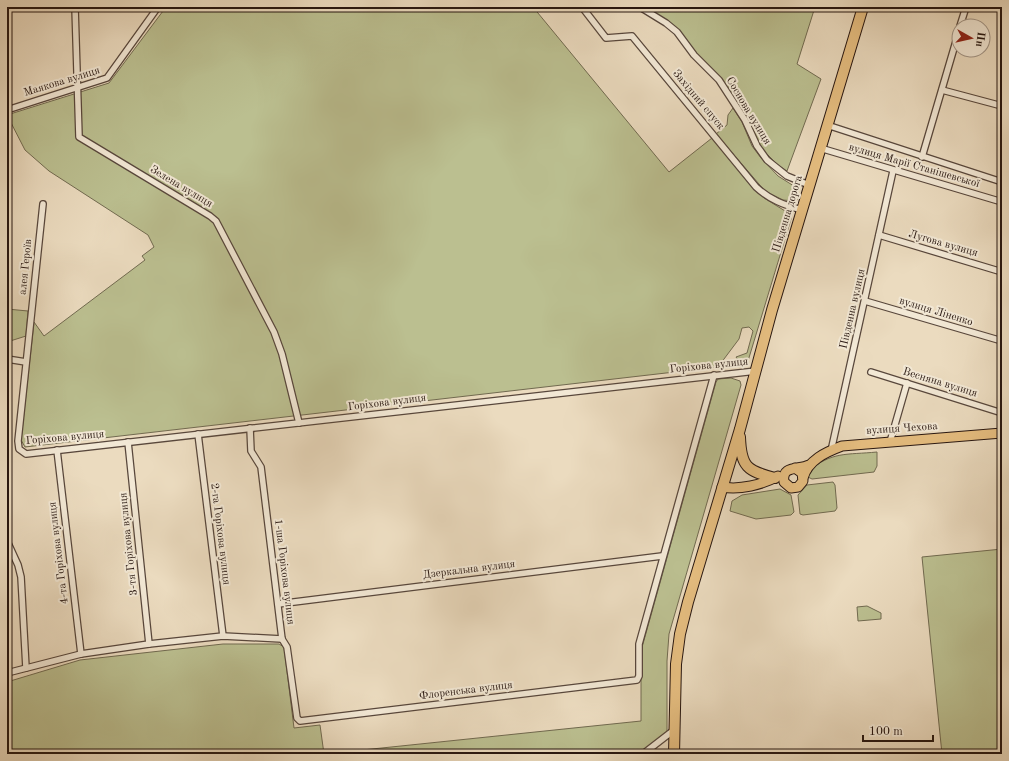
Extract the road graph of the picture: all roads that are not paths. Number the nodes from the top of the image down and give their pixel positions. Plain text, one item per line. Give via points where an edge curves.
1 (76, 7) edge
2 (158, 7) edge
3 (582, 7) edge
4 (640, 7) edge
5 (863, 7) edge
6 (966, 7) edge
7 (963, 18) edge
8 (951, 58) edge
9 (77, 88) junction
10 (942, 90) junction
11 (1002, 106) edge
12 (7, 110) edge
13 (827, 125) junction
14 (820, 148) junction
15 (922, 157) junction
16 (893, 171) junction
17 (1002, 182) edge
18 (809, 185) junction
19 (1002, 202) edge
20 (43, 204) dead end
21 (802, 210) junction
22 (879, 235) junction
23 (1002, 272) edge
24 (865, 301) junction
25 (1002, 341) edge
26 (7, 359) edge
27 (26, 362) junction
28 (756, 371) junction
29 (871, 372) dead end
30 (714, 376) junction
31 (907, 383) junction
32 (1002, 413) edge
33 (299, 423) junction
34 (250, 428) junction
35 (740, 429) junction
36 (1002, 433) edge
37 (198, 434) junction
38 (128, 442) junction
39 (890, 442) junction
40 (57, 450) junction
41 (21, 451) joint
42 (831, 451) junction
43 (809, 465) junction
44 (796, 468) junction
45 (786, 471) junction
46 (776, 478) junction
47 (803, 478) junction
48 (763, 482) junction
49 (786, 486) junction
50 (722, 487) junction
51 (7, 541) edge
52 (662, 556) junction
53 (278, 604) junction
54 (223, 636) junction
55 (282, 639) junction
56 (149, 644) junction
57 (81, 654) junction
58 (26, 668) junction
59 (7, 673) edge
60 (298, 720) joint
61 (674, 730) junction
62 (643, 754) edge
63 (674, 754) edge

1 - 9 street, Зелена вулиця
2 - 9 street, Маякова вулиця via 108,78
3 - 21 street, Західний спуск via 606,38 632,36 761,192 780,204
4 - 18 street, Соснова вулиця via 666,22 677,32 694,56 719,80 767,160 787,176
5 - 13 highway, Південна дорога
6 - 7 street
8 - 10 street
9 - 12 street, Маякова вулиця
9 - 33 street, Зелена вулиця via 79,137 216,221 274,332
10 - 11 street
10 - 15 street
13 - 14 highway, Південна дорога
13 - 15 street, вулиця Марії Станішевської
14 - 16 street, вулиця Марії Станішевської
14 - 18 highway, Південна дорога
15 - 17 street, вулиця Марії Станішевської
16 - 19 street, вулиця Марії Станішевської
16 - 22 street, Південна вулиця
18 - 21 highway, Південна дорога
20 - 27 street, алея Героїв
21 - 28 highway, Південна дорога
22 - 23 street, Лугова вулиця
22 - 24 street, Південна вулиця
24 - 25 street, вулиця Ліненко
24 - 42 street, Південна вулиця
26 - 27 street
27 - 41 street, алея Героїв via 18,441
28 - 30 street, Горіхова вулиця
28 - 35 highway, Південна дорога
29 - 31 street, Весняна вулиця
30 - 33 street, Горіхова вулиця
30 - 52 street
31 - 32 street, Весняна вулиця
31 - 39 street
33 - 34 street, Горіхова вулиця
34 - 37 street, Горіхова вулиця
34 - 53 street, 1-ша Горіхова вулиця via 251,451 261,467
35 - 46 highway via 741,455 746,466 757,474
35 - 50 highway, Південна дорога
36 - 39 main road, вулиця Чехова
37 - 38 street, Горіхова вулиця
37 - 54 street, 2-га Горіхова вулиця
38 - 40 street, Горіхова вулиця
38 - 56 street, 3-тя Горіхова вулиця
39 - 42 main road, вулиця Чехова via 842,446
40 - 41 street, Горіхова вулиця via 26,454
40 - 57 street, 4-та Горіхова вулиця
42 - 43 main road, вулиця Чехова
43 - 44 main road, вулиця Чехова
43 - 47 main road
44 - 45 main road
44 - 47 main road
45 - 46 main road
45 - 49 main road via 783,477
46 - 48 main road
47 - 49 main road via 798,487
48 - 49 main road via 775,482
48 - 50 main road via 733,488
50 - 61 highway, Південна дорога via 680,634 676,664
51 - 58 street via 21,577
52 - 53 street, Дзеркальна вулиця
52 - 60 street, Флоренська вулиця via 639,644 637,680
53 - 55 street, 1-ша Горіхова вулиця
54 - 55 street
54 - 56 street
55 - 60 street, 1-ша Горіхова вулиця via 287,647
56 - 57 street
57 - 58 street
58 - 59 street
61 - 62 street
61 - 63 highway, Південна дорога

